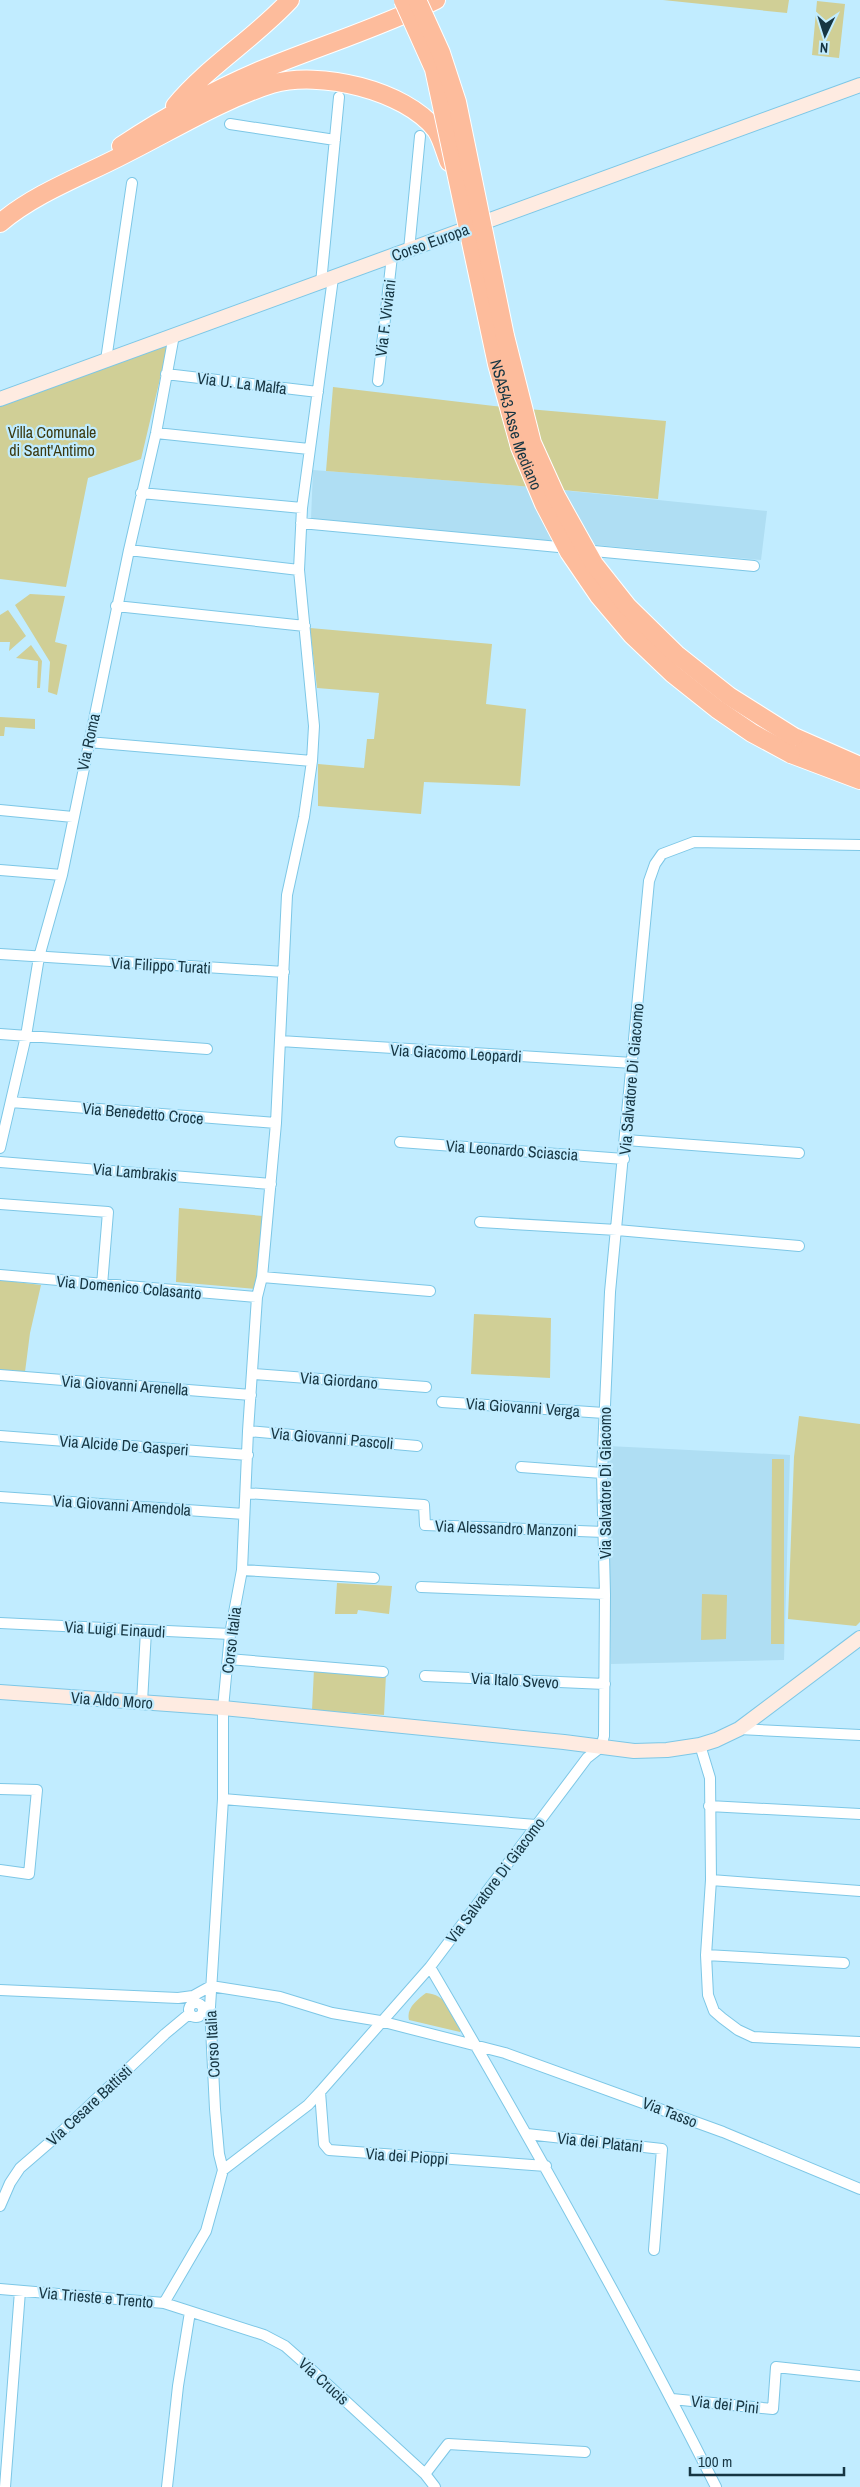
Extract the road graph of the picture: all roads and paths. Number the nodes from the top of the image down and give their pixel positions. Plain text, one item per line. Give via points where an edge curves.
1 (290, 0) edge
2 (403, 0) edge
3 (417, 0) edge
4 (436, 0) edge
5 (860, 85) edge
6 (339, 97) dead end
7 (166, 118) junction
8 (230, 124) dead end
9 (420, 136) dead end
10 (335, 140) junction
11 (132, 183) dead end
12 (62, 184) junction
13 (460, 190) junction
14 (0, 223) edge
15 (409, 250) junction
16 (392, 256) junction
17 (327, 280) junction
18 (174, 335) junction
19 (106, 360) junction
20 (166, 374) junction
21 (378, 381) dead end
22 (318, 392) junction
23 (0, 399) edge
24 (156, 433) junction
25 (309, 449) junction
26 (142, 493) junction
27 (302, 508) junction
28 (301, 523) junction
29 (128, 550) junction
30 (754, 566) dead end
31 (299, 570) junction
32 (116, 606) junction
33 (305, 626) junction
34 (88, 742) junction
35 (792, 745) junction
36 (312, 761) junction
37 (860, 766) edge
38 (860, 780) edge
39 (0, 810) edge
40 (73, 817) junction
41 (860, 845) edge
42 (0, 870) edge
43 (62, 875) junction
44 (0, 954) edge
45 (39, 958) junction
46 (284, 972) junction
47 (0, 1034) edge
48 (26, 1036) junction
49 (280, 1042) junction
50 (207, 1048) dead end
51 (633, 1063) junction
52 (11, 1102) junction
53 (276, 1123) junction
54 (626, 1140) junction
55 (400, 1142) dead end
56 (0, 1148) edge
57 (799, 1153) dead end
58 (624, 1159) junction
59 (0, 1162) edge
60 (270, 1184) junction
61 (0, 1204) edge
62 (480, 1222) dead end
63 (617, 1230) junction
64 (799, 1246) dead end
65 (0, 1275) edge
66 (262, 1277) junction
67 (102, 1285) junction
68 (430, 1291) dead end
69 (257, 1297) junction
70 (253, 1374) junction
71 (0, 1375) edge
72 (426, 1387) dead end
73 (251, 1395) junction
74 (442, 1402) dead end
75 (604, 1413) junction
76 (248, 1430) junction
77 (0, 1436) edge
78 (417, 1446) dead end
79 (248, 1455) junction
80 (521, 1467) dead end
81 (602, 1473) junction
82 (246, 1493) junction
83 (0, 1496) edge
84 (244, 1514) junction
85 (604, 1532) junction
86 (242, 1570) junction
87 (374, 1578) dead end
88 (422, 1587) dead end
89 (605, 1594) junction
90 (0, 1623) edge
91 (146, 1631) junction
92 (230, 1634) junction
93 (860, 1638) edge
94 (228, 1660) junction
95 (383, 1672) dead end
96 (425, 1676) dead end
97 (605, 1684) junction
98 (0, 1692) edge
99 (142, 1702) junction
100 (223, 1708) junction
101 (738, 1728) junction
102 (860, 1736) edge
103 (700, 1745) junction
104 (601, 1747) junction
105 (0, 1789) edge
106 (223, 1799) junction
107 (709, 1806) junction
108 (860, 1814) edge
109 (536, 1825) junction
110 (0, 1870) edge
111 (710, 1880) junction
112 (860, 1891) edge
113 (706, 1954) junction
114 (844, 1963) dead end
115 (430, 1967) junction
116 (211, 1986) junction
117 (0, 1990) edge
118 (178, 1998) junction
119 (206, 2008) junction
120 (190, 2010) junction
121 (380, 2021) junction
122 (860, 2042) edge
123 (477, 2046) junction
124 (320, 2092) junction
125 (527, 2134) junction
126 (546, 2166) junction
127 (223, 2170) junction
128 (860, 2189) edge
129 (0, 2206) edge
130 (654, 2250) dead end
131 (0, 2289) edge
132 (20, 2291) junction
133 (164, 2303) junction
134 (190, 2312) junction
135 (860, 2376) edge
136 (672, 2399) junction
137 (585, 2452) dead end
138 (425, 2474) junction
139 (5, 2487) edge
140 (167, 2487) edge
141 (435, 2487) edge
142 (716, 2487) edge

1 - 7 highway via 187,93
2 - 13 highway, NSA543 Asse Mediano, bridge via 434,69
3 - 35 highway, NSA543 Asse Mediano, bridge via 441,53 457,102 505,336 532,443 556,496 594,564 628,607 683,660
4 - 7 highway via 234,82
5 - 15 main road, Corso Europa
6 - 10 street, Corso Italia
7 - 12 highway
8 - 10 street
9 - 15 street
10 - 17 street, Corso Italia
11 - 19 street
12 - 13 highway, bridge via 239,97 274,84 303,80 366,88 406,105 437,131
12 - 14 highway via 18,208
13 - 35 highway, NSA543 Asse Mediano, bridge via 497,364 520,447 569,552 632,635 673,674 752,732
15 - 16 main road, Corso Europa
16 - 17 main road, Corso Europa
16 - 21 street, Via F. Viviani
17 - 18 main road, Corso Europa
17 - 22 street, Corso Italia
18 - 19 main road, Corso Europa
18 - 20 street, Via Roma
19 - 23 main road, Corso Europa
20 - 22 street, Via U. La Malfa
20 - 24 street, Via Roma
22 - 25 street, Corso Italia
24 - 25 street
24 - 26 street, Via Roma
25 - 27 street, Corso Italia
26 - 27 street
26 - 29 street, Via Roma
27 - 28 street, Corso Italia
28 - 30 street
28 - 31 street, Corso Italia
29 - 31 street
29 - 32 street, Via Roma
31 - 33 street, Corso Italia
32 - 33 street
32 - 34 street, Via Roma
33 - 36 street, Corso Italia via 314,726
34 - 36 street
34 - 40 street, Via Roma
35 - 37 highway
35 - 38 highway
36 - 46 street, Corso Italia via 287,894
39 - 40 street
40 - 43 street, Via Roma
41 - 51 street, Via Salvatore Di Giacomo via 694,842 662,854 650,880
42 - 43 street
43 - 45 street, Via Roma
44 - 45 street, Via Filippo Turati
45 - 46 street, Via Filippo Turati
45 - 48 street, Via Roma
46 - 49 street, Corso Italia
47 - 48 street
48 - 50 street
48 - 52 street, Via Roma
49 - 51 street, Via Giacomo Leopardi
49 - 53 street, Corso Italia
51 - 54 street, Via Salvatore Di Giacomo
52 - 53 street, Via Benedetto Croce
52 - 56 street, Via Roma
53 - 60 street, Corso Italia
54 - 57 street
54 - 58 street, Via Salvatore Di Giacomo
55 - 58 street, Via Leonardo Sciascia
58 - 63 street, Via Salvatore Di Giacomo
59 - 60 street, Via Lambrakis
60 - 66 street, Corso Italia
61 - 67 street via 108,1212
62 - 63 street
63 - 64 street
63 - 75 street, Via Salvatore Di Giacomo via 610,1292
65 - 67 street, Via Domenico Colasanto
66 - 68 street
66 - 69 street, Corso Italia
67 - 69 street, Via Domenico Colasanto
69 - 70 street, Corso Italia
70 - 72 street, Via Giordano
70 - 73 street, Corso Italia
71 - 73 street, Via Giovanni Arenella
73 - 76 street, Corso Italia
74 - 75 street, Via Giovanni Verga
75 - 81 street, Via Salvatore Di Giacomo
76 - 78 street, Via Giovanni Pascoli
76 - 79 street, Corso Italia
77 - 79 street, Via Alcide De Gasperi
79 - 82 street, Corso Italia
80 - 81 street
81 - 85 street, Via Salvatore Di Giacomo
82 - 84 street, Corso Italia
82 - 85 street, Via Alessandro Manzoni via 424,1505 426,1525
83 - 84 street, Via Giovanni Amendola
84 - 86 street, Corso Italia
85 - 89 street, Via Salvatore Di Giacomo
86 - 87 street
86 - 92 street, Corso Italia
88 - 89 street
89 - 97 street, Via Salvatore Di Giacomo
90 - 91 street, Via Luigi Einaudi
91 - 92 street, Via Luigi Einaudi
91 - 99 street
92 - 94 street, Corso Italia
93 - 101 main road, Via Aldo Moro
94 - 95 street
94 - 100 street, Corso Italia
96 - 97 street, Via Italo Svevo
97 - 104 street, Via Salvatore Di Giacomo
98 - 99 main road, Via Aldo Moro
99 - 100 main road, Via Aldo Moro
100 - 104 main road, Via Aldo Moro
100 - 106 street, Corso Italia
101 - 102 street
101 - 103 main road, Via Aldo Moro
103 - 104 main road, Via Aldo Moro via 650,1751
103 - 107 street via 710,1778
104 - 109 street, Via Salvatore Di Giacomo via 587,1758
105 - 110 street via 37,1790 29,1874
106 - 109 street
106 - 116 street, Corso Italia
107 - 108 street
107 - 111 street
109 - 115 street, Via Salvatore Di Giacomo
111 - 112 street
111 - 113 street
113 - 114 street
113 - 122 street via 708,1995 714,2011 738,2030 753,2037
115 - 121 street, Via Salvatore Di Giacomo
115 - 123 street
116 - 118 street via 193,1996
116 - 119 street, Corso Italia
116 - 121 street, Via Tasso via 280,1997 332,2013
117 - 118 street
118 - 120 street
119 - 120 street, Via Cesare Battisti via 194,2017
119 - 127 street, Corso Italia
120 - 129 street, Via Cesare Battisti via 20,2168
121 - 123 street, Via Tasso
121 - 124 street, Via Salvatore Di Giacomo
123 - 125 street
123 - 128 street, Via Tasso via 609,2089
124 - 126 street, Via dei Pioppi via 324,2144 329,2150
124 - 127 street, Via Salvatore Di Giacomo via 308,2105
125 - 126 street
125 - 130 street, Via dei Platani via 662,2149
126 - 136 street
127 - 133 street via 206,2231
131 - 132 street, Via Trieste e Trento
132 - 133 street, Via Trieste e Trento
132 - 139 street
133 - 134 street, Via Trieste e Trento
134 - 138 street, Via Crucis via 264,2335 284,2346
134 - 140 street
135 - 136 street, Via dei Pini via 776,2367 773,2409
136 - 142 street
137 - 138 street via 448,2444
138 - 141 street, Via Crucis

